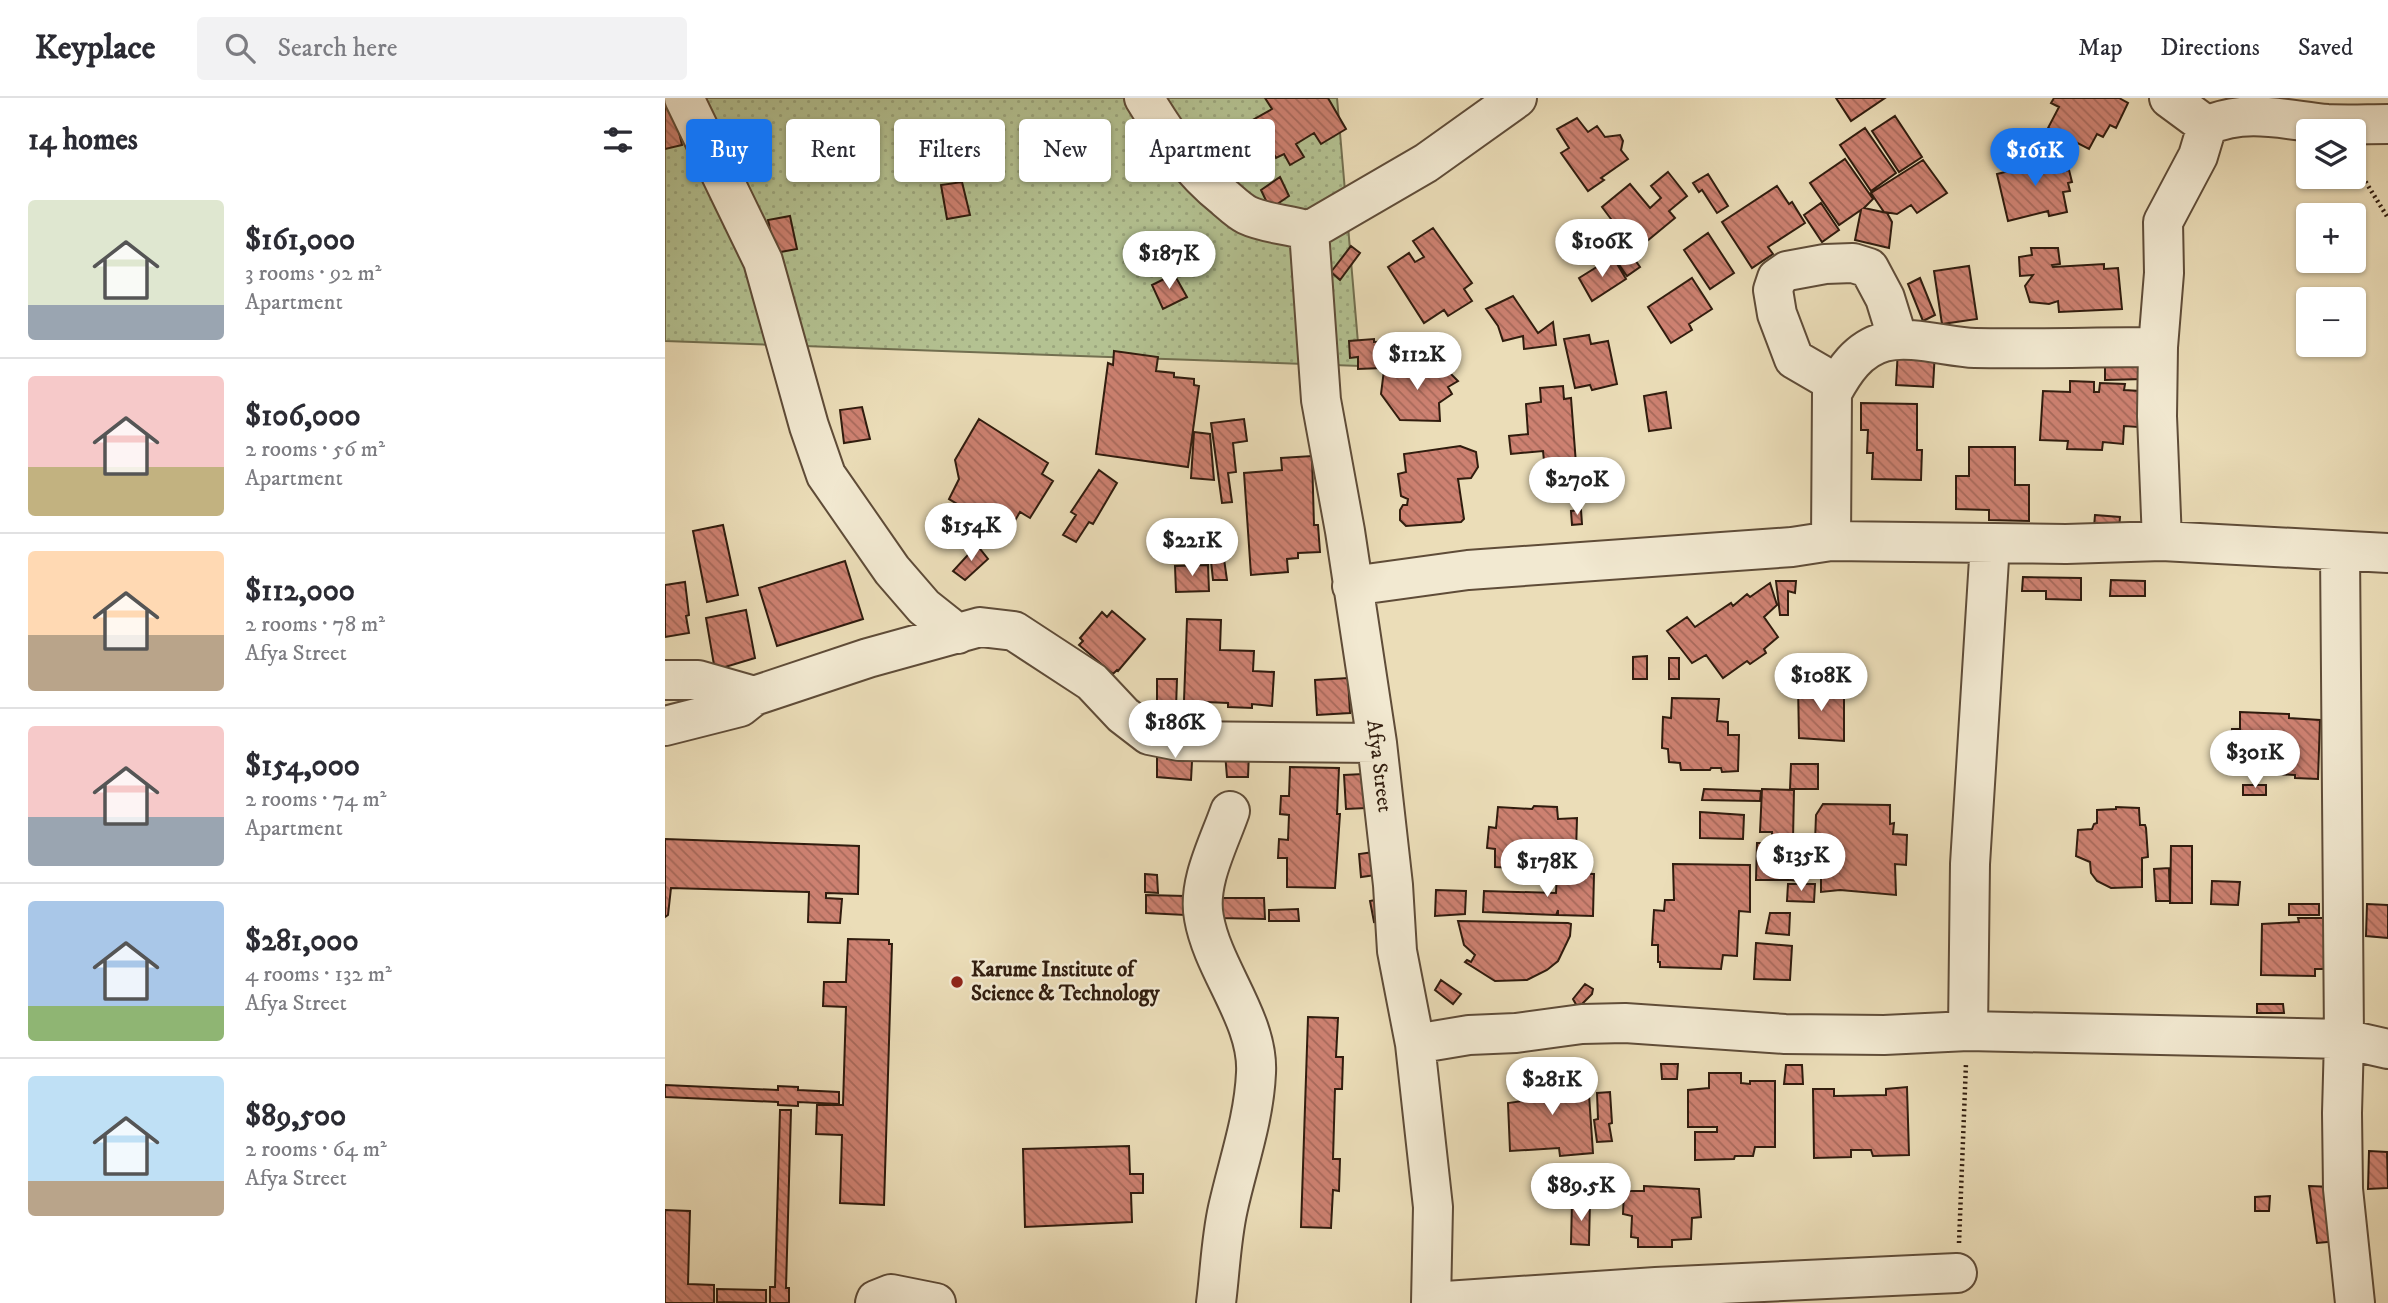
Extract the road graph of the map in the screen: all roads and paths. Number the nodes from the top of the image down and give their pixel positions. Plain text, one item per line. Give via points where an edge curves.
1 (684, 98) edge
2 (1144, 98) edge
3 (1517, 98) edge
4 (2169, 98) edge
5 (2388, 124) edge
6 (2207, 126) junction
7 (2366, 182) edge
8 (2388, 218) edge
9 (1309, 231) junction
10 (1898, 340) junction
11 (2158, 347) junction
12 (1837, 384) junction
13 (1831, 541) junction
14 (2162, 541) junction
15 (1990, 543) junction
16 (2340, 552) junction
17 (2388, 553) edge
18 (1352, 586) junction
19 (958, 634) junction
20 (665, 680) edge
21 (754, 696) junction
22 (665, 726) edge
23 (1377, 743) junction
24 (1230, 811) dead end
25 (1968, 1031) junction
26 (2344, 1039) junction
27 (1415, 1044) junction
28 (2388, 1049) edge
29 (1957, 1273) joint
30 (1431, 1302) edge
31 (875, 1303) edge
32 (936, 1303) edge
33 (1216, 1303) edge
34 (2355, 1303) edge

1 - 19 street via 763,261 826,475 892,570 924,607
2 - 9 street via 1193,169 1244,214
3 - 9 street via 1426,163
4 - 6 street
5 - 6 street via 2252,116 2224,118
6 - 11 street via 2198,156 2163,222
7 - 8 path
9 - 18 street, Afya Street via 1321,400
10 - 11 street via 1973,348
10 - 12 street via 1883,342 1859,355
10 - 12 street via 1885,298 1868,268 1853,262 1825,264 1787,271 1777,278 1773,290 1777,314 1794,359
11 - 14 street
12 - 13 street via 1832,393
13 - 15 street
13 - 18 street via 1767,550 1468,570
14 - 15 street
14 - 16 street
15 - 25 street via 1970,863
16 - 17 street
16 - 26 street
18 - 23 street, Afya Street
19 - 21 street
19 - 23 street via 980,627 1014,631 1092,682 1149,734 1179,741
20 - 21 street via 698,680
21 - 22 street via 740,706
23 - 27 street, Afya Street via 1397,951
24 - 33 street via 1205,886 1203,917 1249,1030 1257,1070 1227,1212
25 - 26 street
25 - 27 street via 1785,1034 1625,1023 1469,1035
25 - 29 path
26 - 28 street
26 - 34 street via 2343,1189
27 - 30 street, Afya Street via 1433,1207
29 - 30 street
31 - 32 street via 891,1294

